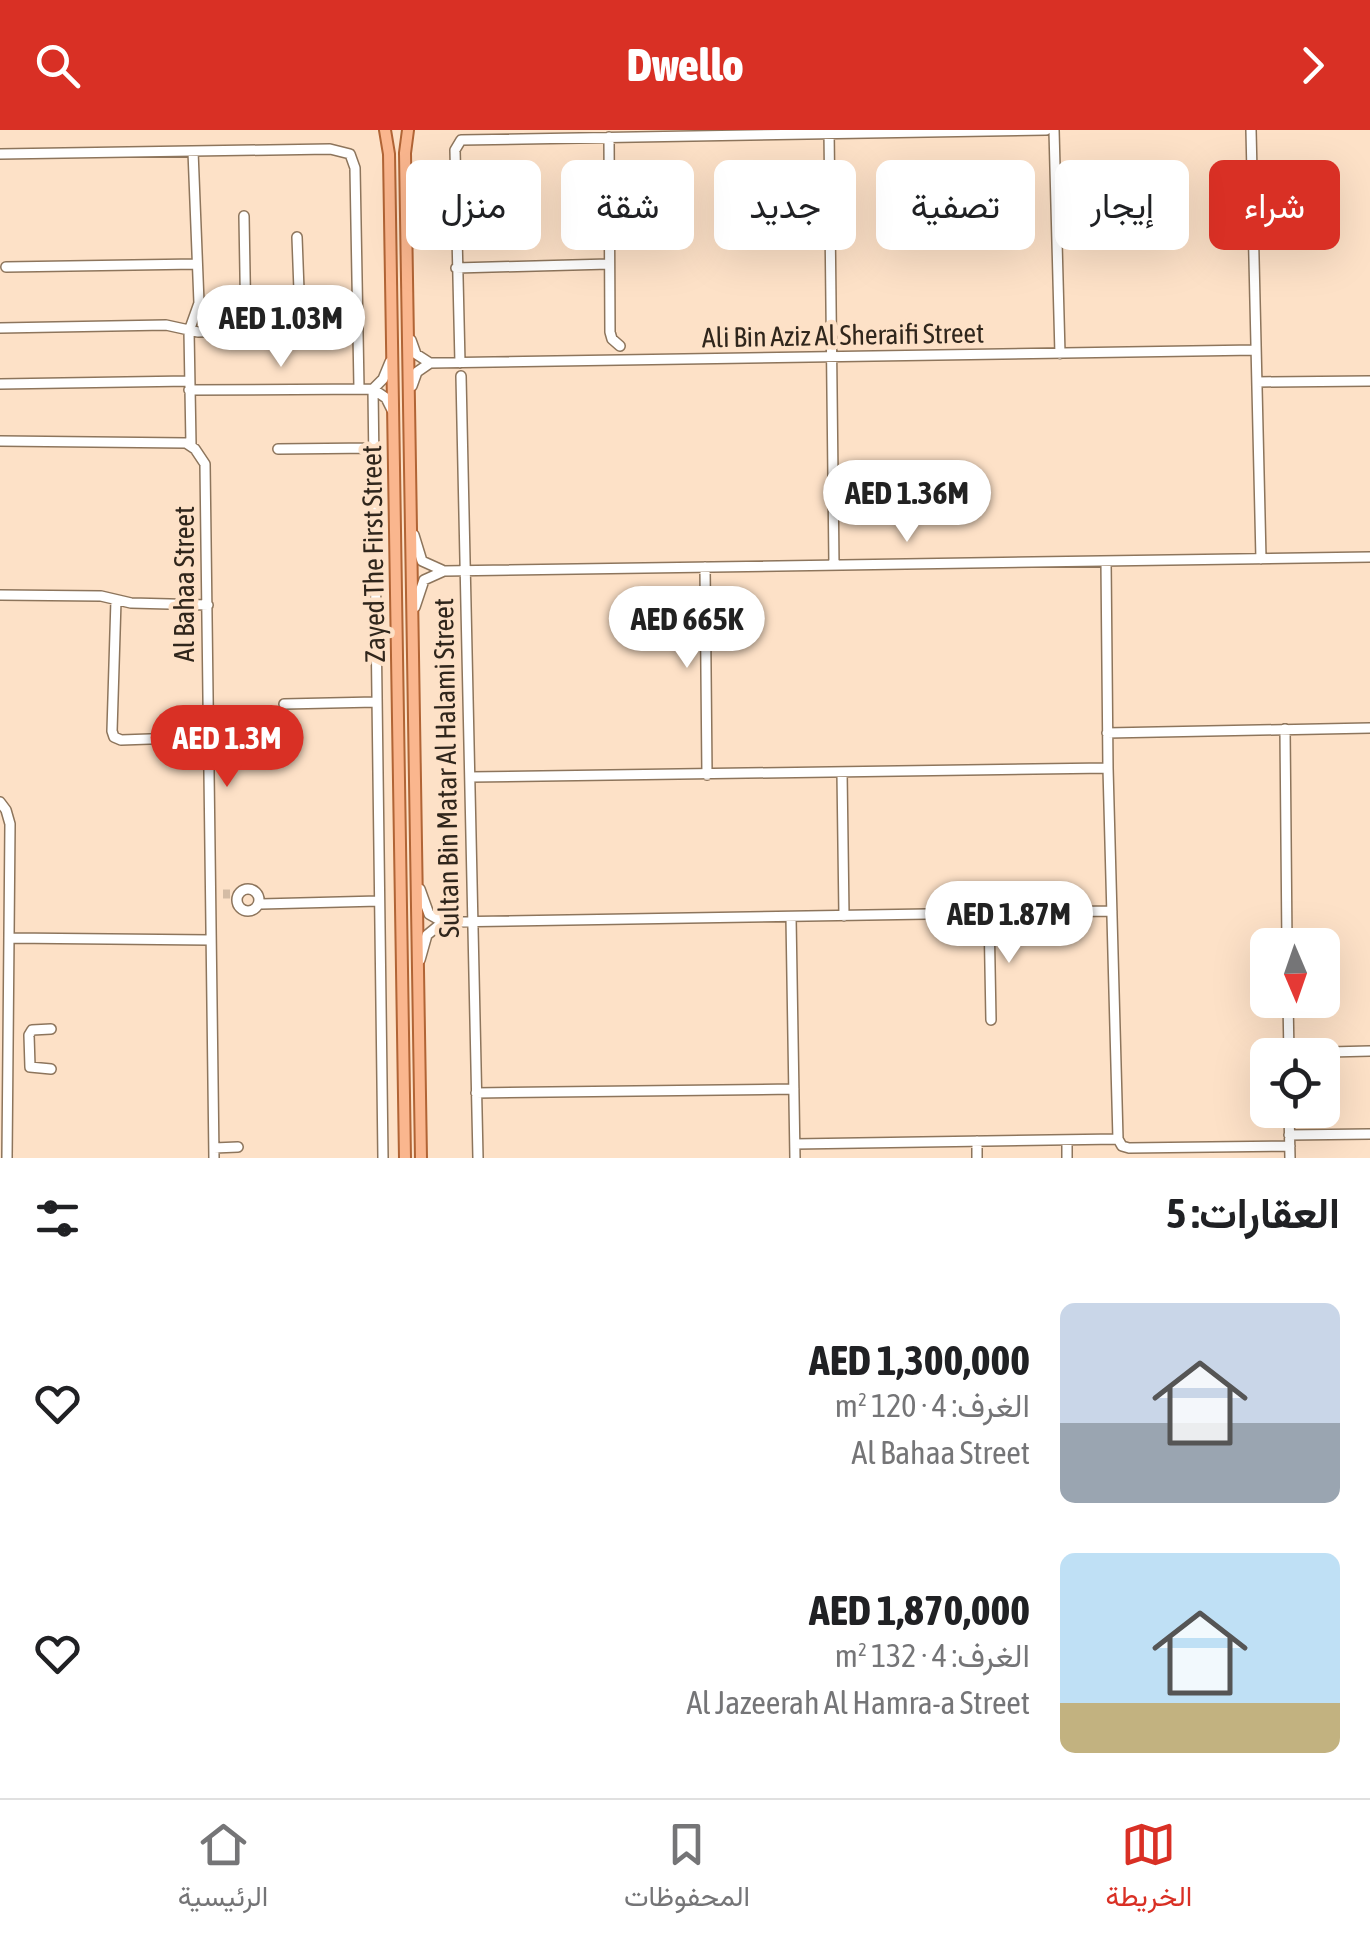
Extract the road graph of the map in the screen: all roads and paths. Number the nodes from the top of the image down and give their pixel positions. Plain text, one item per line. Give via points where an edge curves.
1 (385, 130) edge
2 (408, 130) edge
3 (1046, 130) edge
4 (1054, 130) edge
5 (1252, 130) edge
6 (829, 132) edge
7 (634, 133) edge
8 (609, 137) junction
9 (193, 151) junction
10 (0, 154) edge
11 (244, 216) dead end
12 (297, 237) dead end
13 (197, 264) junction
14 (609, 264) junction
15 (6, 267) dead end
16 (456, 268) junction
17 (0, 328) edge
18 (408, 328) junction
19 (246, 330) junction
20 (189, 331) junction
21 (620, 346) dead end
22 (1256, 350) junction
23 (1060, 354) junction
24 (392, 356) junction
25 (831, 357) junction
26 (460, 363) junction
27 (430, 364) junction
28 (461, 376) dead end
29 (1370, 381) edge
30 (1257, 382) junction
31 (0, 384) edge
32 (189, 385) junction
33 (359, 388) junction
34 (373, 388) junction
35 (408, 402) junction
36 (393, 412) junction
37 (0, 441) edge
38 (191, 445) junction
39 (374, 448) junction
40 (278, 449) dead end
41 (411, 520) junction
42 (1370, 557) edge
43 (1260, 559) junction
44 (1106, 561) junction
45 (834, 565) junction
46 (705, 567) junction
47 (463, 570) junction
48 (444, 571) junction
49 (0, 595) edge
50 (116, 600) junction
51 (208, 605) junction
52 (412, 620) junction
53 (376, 702) junction
54 (284, 704) dead end
55 (1370, 728) edge
56 (1285, 729) junction
57 (1107, 734) junction
58 (207, 737) junction
59 (1108, 768) junction
60 (842, 772) junction
61 (707, 775) junction
62 (470, 777) junction
63 (0, 802) edge
64 (416, 876) junction
65 (230, 894) junction
66 (210, 895) junction
67 (379, 901) junction
68 (261, 904) junction
69 (1112, 911) junction
70 (989, 914) junction
71 (844, 916) junction
72 (791, 917) junction
73 (443, 922) junction
74 (472, 922) junction
75 (1288, 928) edge
76 (8, 938) junction
77 (210, 940) junction
78 (418, 975) junction
79 (991, 1020) dead end
80 (51, 1030) dead end
81 (29, 1051) junction
82 (1370, 1051) edge
83 (8, 1052) junction
84 (1340, 1052) edge
85 (50, 1069) dead end
86 (794, 1089) junction
87 (476, 1093) junction
88 (1290, 1128) edge
89 (1370, 1134) edge
90 (1118, 1139) junction
91 (1067, 1140) junction
92 (977, 1141) junction
93 (1290, 1141) junction
94 (794, 1144) junction
95 (238, 1146) dead end
96 (214, 1153) edge
97 (7, 1158) edge
98 (383, 1158) edge
99 (406, 1158) edge
100 (421, 1158) edge
101 (478, 1158) edge
102 (795, 1158) edge
103 (977, 1158) edge
104 (1067, 1158) edge
105 (1290, 1158) edge

1 - 24 main road, Zayed The First Street
2 - 18 main road, Zayed The First Street
3 - 6 street
4 - 23 street
5 - 22 street
6 - 7 street
6 - 25 street
7 - 8 street
8 - 14 street
8 - 16 street via 461,140
9 - 10 street
9 - 13 street, Al Bahaa Street
9 - 33 street via 330,149 352,157
11 - 19 street
12 - 19 street via 298,323 291,330
13 - 15 street
13 - 20 street, Al Bahaa Street via 198,308
14 - 16 street
14 - 21 street via 610,337
16 - 26 street
17 - 20 street via 170,325
18 - 27 street via 416,354
18 - 35 main road, Zayed The First Street
19 - 20 street
20 - 32 street, Al Bahaa Street
22 - 23 street, Ali Bin Aziz Al Sheraifi Street
22 - 30 street
23 - 25 street, Ali Bin Aziz Al Sheraifi Street
24 - 34 street
24 - 36 main road, Zayed The First Street
25 - 26 street, Ali Bin Aziz Al Sheraifi Street
25 - 45 street
26 - 27 street, Ali Bin Aziz Al Sheraifi Street
27 - 35 street via 415,375
28 - 47 street, Sultan Bin Matar Al Halami Street
29 - 30 street
30 - 43 street
31 - 32 street
32 - 33 street
32 - 38 street, Al Bahaa Street
33 - 34 street
34 - 36 street
34 - 39 street
35 - 41 main road, Zayed The First Street
36 - 99 main road, Zayed The First Street
37 - 38 street
38 - 51 street, Al Bahaa Street via 206,470
39 - 40 street
39 - 53 street
41 - 48 street via 422,561
41 - 52 main road, Zayed The First Street
42 - 43 street
43 - 44 street
44 - 45 street
44 - 57 street
45 - 46 street
46 - 47 street
46 - 61 street
47 - 48 street
47 - 62 street, Sultan Bin Matar Al Halami Street
48 - 52 street via 424,580
49 - 50 street
50 - 51 street
50 - 58 street via 114,737
51 - 58 street, Al Bahaa Street
52 - 64 main road, Zayed The First Street
53 - 54 street
53 - 67 street
55 - 56 street
56 - 57 street
56 - 75 street
57 - 59 street
58 - 66 street, Al Bahaa Street
59 - 60 street
59 - 69 street
60 - 61 street
60 - 71 street
61 - 62 street
62 - 74 street, Sultan Bin Matar Al Halami Street
63 - 76 street via 10,824
64 - 73 street via 426,909
64 - 78 main road, Zayed The First Street
65 - 66 street
65 - 68 street via 242,908
65 - 68 street via 257,893
66 - 77 street, Al Bahaa Street
67 - 68 street
67 - 98 street
69 - 70 street
69 - 90 street
70 - 71 street
70 - 79 street
71 - 72 street
72 - 74 street
72 - 86 street
73 - 74 street
73 - 78 street via 426,934
74 - 87 street, Sultan Bin Matar Al Halami Street
76 - 77 street
76 - 83 street
77 - 96 street, Al Bahaa Street
78 - 100 main road, Zayed The First Street
80 - 81 street via 30,1032
81 - 83 street
81 - 85 street via 32,1068
82 - 84 street
83 - 97 street
86 - 87 street
86 - 94 street
87 - 101 street, Sultan Bin Matar Al Halami Street
88 - 93 street
89 - 93 street
90 - 91 street
90 - 93 street via 1129,1148
91 - 92 street
91 - 104 street
92 - 94 street
92 - 103 street
93 - 105 street
94 - 102 street
95 - 96 street

